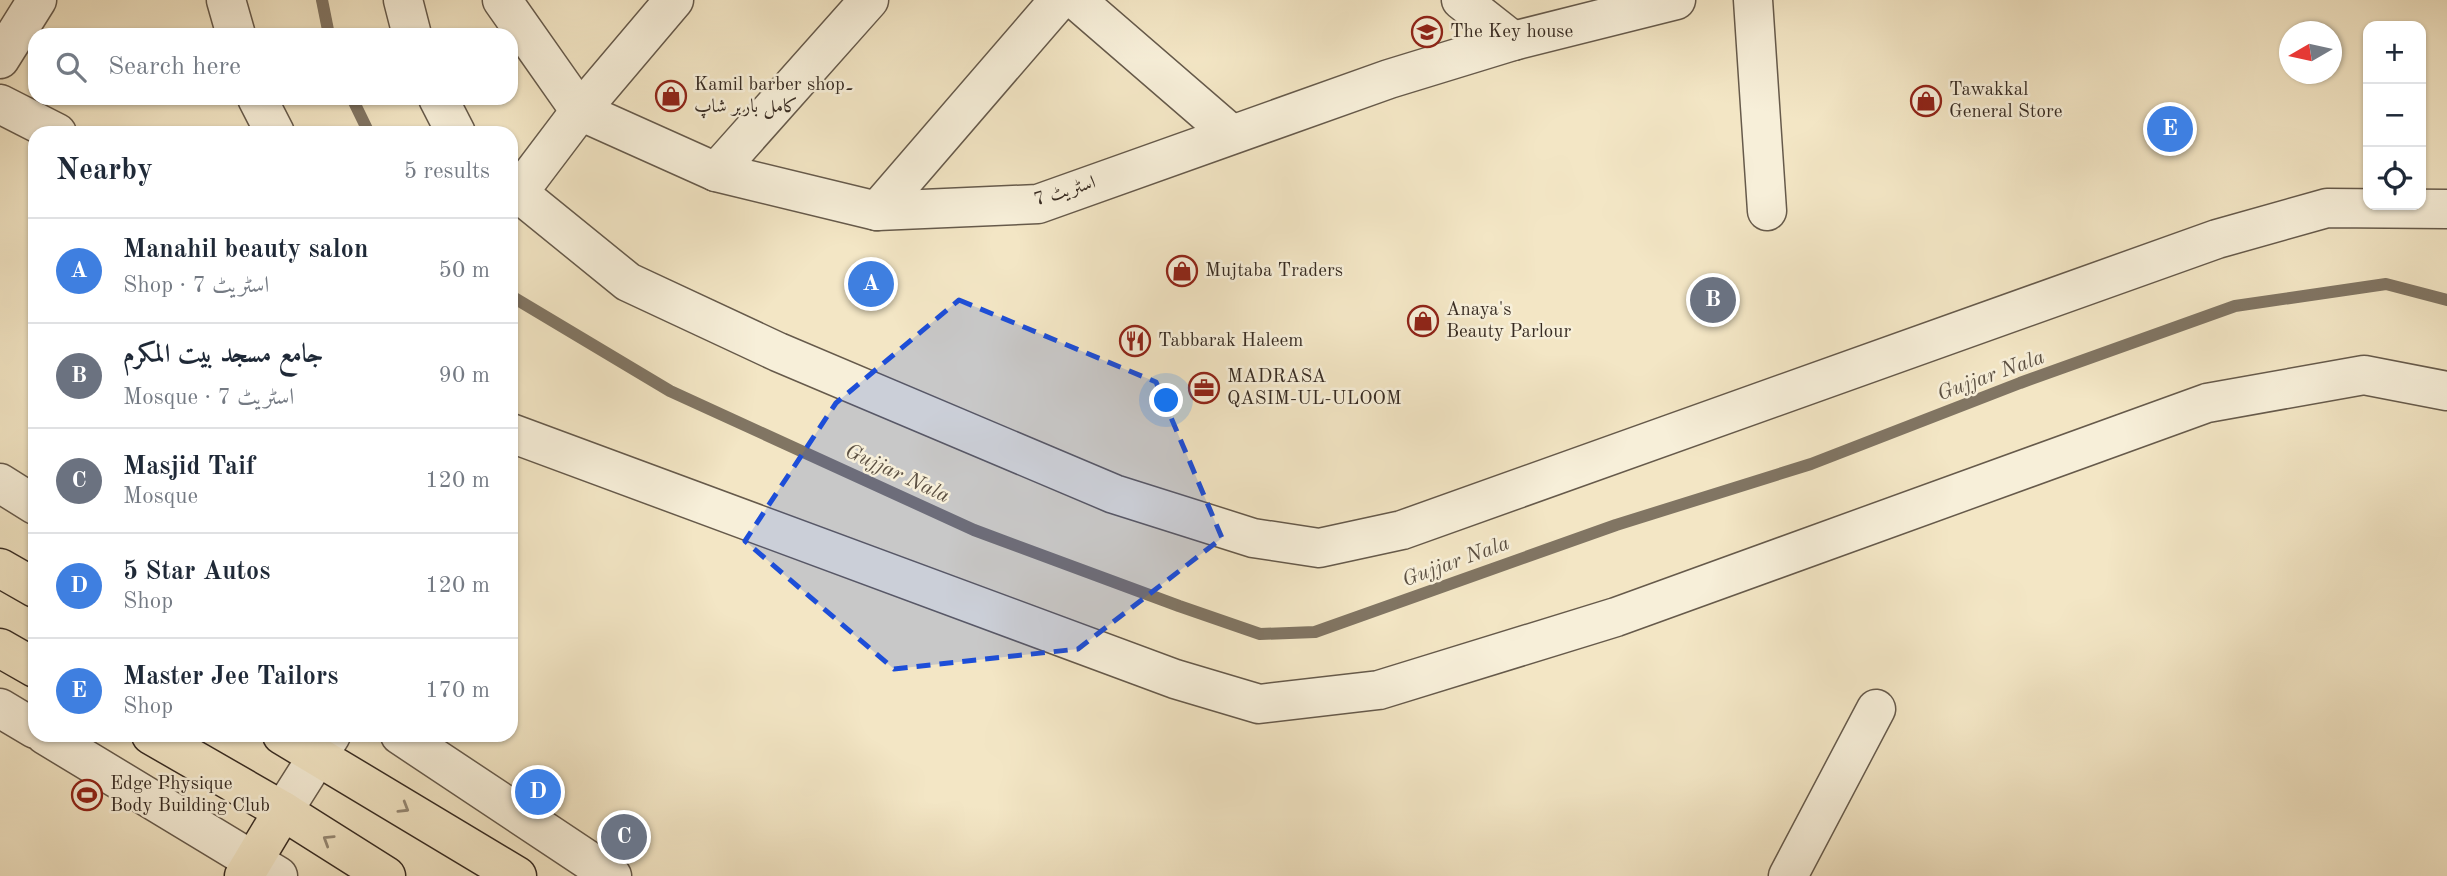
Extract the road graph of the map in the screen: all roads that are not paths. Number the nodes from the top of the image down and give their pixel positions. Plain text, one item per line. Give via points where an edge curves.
1 (37, 0) edge
2 (226, 0) edge
3 (404, 0) edge
4 (502, 0) edge
5 (674, 0) edge
6 (869, 0) edge
7 (1059, 0) edge
8 (1076, 0) edge
9 (1461, 0) edge
10 (1676, 0) edge
11 (1753, 0) edge
12 (234, 28) edge
13 (410, 28) edge
14 (1513, 41) junction
15 (0, 59) edge
16 (0, 104) edge
17 (261, 105) edge
18 (442, 105) edge
19 (580, 111) junction
20 (43, 126) edge
21 (271, 126) edge
22 (452, 126) edge
23 (1231, 134) junction
24 (716, 172) junction
25 (518, 185) edge
26 (518, 193) edge
27 (2447, 209) edge
28 (877, 211) junction
29 (1767, 211) dead end
30 (2447, 391) edge
31 (518, 436) edge
32 (0, 483) edge
33 (28, 501) edge
34 (0, 568) edge
35 (28, 585) edge
36 (0, 648) edge
37 (28, 664) edge
38 (0, 708) edge
39 (1876, 709) dead end
40 (28, 725) edge
41 (56, 742) edge
42 (163, 742) edge
43 (411, 742) edge
44 (324, 746) edge
45 (283, 811) junction
46 (259, 871) edge
47 (386, 876) edge
48 (517, 876) edge
49 (612, 876) edge
50 (1788, 876) edge

1 - 15 street
2 - 12 street
3 - 13 street
4 - 19 street
5 - 19 street
6 - 24 street
7 - 28 street
8 - 23 street
9 - 14 street
10 - 14 street, اسٹریٹ 7
11 - 29 street
14 - 23 street, اسٹریٹ 7
16 - 20 street
17 - 21 street
18 - 22 street
19 - 24 street, اسٹریٹ 7
19 - 25 street
23 - 28 street, اسٹریٹ 7 via 1038,204
24 - 28 street, اسٹریٹ 7
26 - 27 street via 628,282 778,352 1114,494 1253,538 1319,548 1402,530 2217,239 2327,208
30 - 31 street via 2364,375 2207,403 1616,617 1379,690 1259,704 1175,679
32 - 33 street
34 - 35 main road
36 - 37 main road
38 - 40 street
39 - 50 street
41 - 46 street
42 - 45 main road
43 - 49 street
44 - 45 street
44 -> 48 main road
45 - 46 main road
47 -> 45 main road

